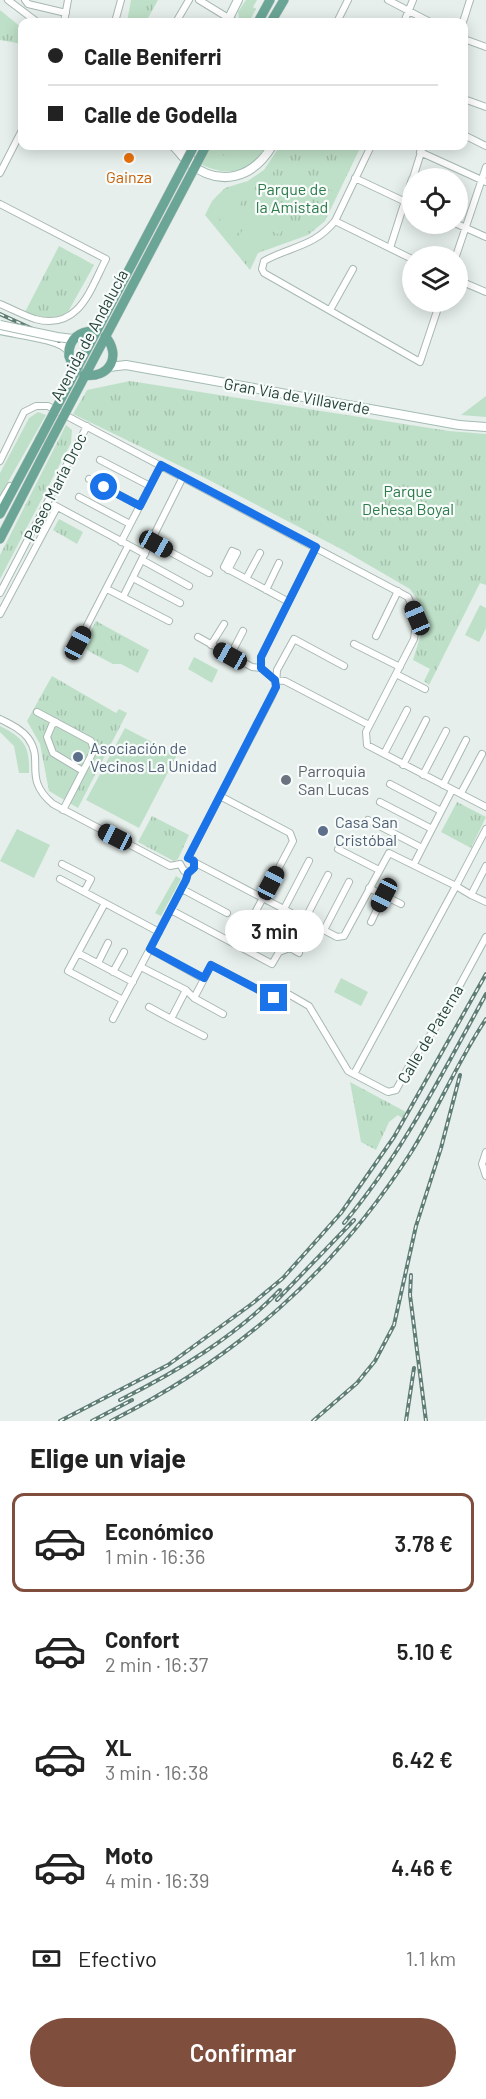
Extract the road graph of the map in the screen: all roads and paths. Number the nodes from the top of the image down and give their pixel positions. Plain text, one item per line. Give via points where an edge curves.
1 (8, 0) edge
2 (25, 0) edge
3 (68, 0) edge
4 (120, 0) edge
5 (189, 0) edge
6 (199, 0) edge
7 (238, 0) edge
8 (270, 0) edge
9 (284, 0) edge
10 (348, 0) edge
11 (388, 0) edge
12 (413, 0) edge
13 (470, 0) edge
14 (408, 11) junction
15 (66, 13) junction
16 (32, 18) edge
17 (65, 18) edge
18 (116, 18) edge
19 (179, 18) edge
20 (226, 18) edge
21 (232, 18) edge
22 (260, 18) edge
23 (273, 18) edge
24 (339, 18) edge
25 (405, 18) edge
26 (422, 18) edge
27 (464, 18) edge
28 (468, 40) edge
29 (486, 47) edge
30 (468, 100) edge
31 (486, 107) edge
32 (468, 137) edge
33 (18, 138) edge
34 (486, 146) edge
35 (181, 150) edge
36 (182, 150) edge
37 (193, 150) edge
38 (204, 150) edge
39 (269, 150) edge
40 (369, 150) edge
41 (422, 150) edge
42 (424, 150) edge
43 (486, 167) edge
44 (416, 168) edge
45 (202, 171) junction
46 (0, 173) edge
47 (356, 178) junction
48 (484, 181) edge
49 (402, 201) edge
50 (0, 204) edge
51 (402, 220) edge
52 (468, 220) edge
53 (335, 221) junction
54 (468, 228) edge
55 (486, 237) edge
56 (390, 248) junction
57 (402, 253) edge
58 (353, 269) dead end
59 (468, 284) edge
60 (486, 292) edge
61 (0, 304) edge
62 (330, 310) junction
63 (438, 312) edge
64 (0, 325) edge
65 (0, 330) edge
66 (96, 331) junction
67 (105, 336) junction
68 (73, 339) junction
69 (69, 351) junction
70 (113, 357) junction
71 (109, 367) junction
72 (80, 372) junction
73 (459, 423) junction
74 (87, 426) junction
75 (486, 426) edge
76 (44, 441) junction
77 (100, 460) dead end
78 (0, 461) edge
79 (161, 465) junction
80 (24, 469) junction
81 (183, 477) junction
82 (89, 479) dead end
83 (150, 486) junction
84 (80, 497) dead end
85 (48, 502) junction
86 (0, 504) edge
87 (140, 506) junction
88 (57, 507) junction
89 (0, 514) edge
90 (130, 524) junction
91 (0, 539) edge
92 (150, 541) junction
93 (121, 542) junction
94 (128, 546) junction
95 (316, 547) junction
96 (260, 554) dead end
97 (143, 557) junction
98 (279, 563) dead end
99 (228, 570) dead end
100 (210, 573) dead end
101 (133, 578) junction
102 (246, 579) junction
103 (189, 586) dead end
104 (107, 589) junction
105 (266, 590) junction
106 (398, 591) junction
107 (0, 593) edge
108 (123, 597) junction
109 (287, 601) junction
110 (180, 603) dead end
111 (0, 614) edge
112 (169, 621) dead end
113 (224, 624) dead end
114 (243, 631) dead end
115 (376, 636) dead end
116 (198, 637) dead end
117 (78, 643) dead end
118 (354, 644) dead end
119 (211, 645) junction
120 (230, 656) junction
121 (344, 666) dead end
122 (261, 668) junction
123 (398, 671) junction
124 (275, 680) junction
125 (424, 689) dead end
126 (406, 710) dead end
127 (37, 712) dead end
128 (0, 719) edge
129 (426, 720) dead end
130 (56, 722) junction
131 (369, 725) junction
132 (446, 731) dead end
133 (466, 740) dead end
134 (482, 753) dead end
135 (384, 754) junction
136 (403, 765) junction
137 (83, 771) junction
138 (423, 775) junction
139 (390, 784) dead end
140 (443, 785) junction
141 (452, 790) junction
142 (461, 793) junction
143 (220, 796) junction
144 (380, 802) dead end
145 (486, 807) edge
146 (63, 810) junction
147 (441, 811) junction
148 (368, 820) dead end
149 (432, 829) junction
150 (486, 829) edge
151 (422, 848) junction
152 (338, 849) dead end
153 (191, 860) junction
154 (309, 861) dead end
155 (62, 864) dead end
156 (180, 864) junction
157 (414, 864) junction
158 (486, 866) edge
159 (379, 870) junction
160 (188, 873) junction
161 (328, 875) dead end
162 (60, 879) dead end
163 (349, 882) dead end
164 (456, 886) junction
165 (369, 888) junction
166 (182, 889) junction
167 (84, 892) junction
168 (384, 895) junction
169 (471, 895) junction
170 (263, 898) junction
171 (486, 902) edge
172 (105, 903) junction
173 (401, 904) dead end
174 (284, 909) junction
175 (171, 910) junction
176 (226, 914) dead end
177 (304, 920) junction
178 (370, 922) dead end
179 (248, 926) dead end
180 (324, 930) junction
181 (159, 932) junction
182 (486, 937) edge
183 (108, 943) dead end
184 (290, 948) junction
185 (150, 949) junction
186 (124, 952) dead end
187 (78, 953) junction
188 (299, 953) dead end
189 (98, 963) junction
190 (141, 967) junction
191 (113, 972) junction
192 (204, 978) junction
193 (133, 982) junction
194 (186, 990) junction
195 (290, 994) dead end
196 (194, 998) junction
197 (274, 998) dead end
198 (123, 1000) junction
199 (149, 1007) dead end
200 (223, 1014) dead end
201 (171, 1018) junction
202 (113, 1019) dead end
203 (204, 1036) dead end
204 (354, 1074) junction
205 (486, 1152) edge
206 (486, 1176) edge

1 - 16 street
2 - 15 street
3 - 15 street
4 - 18 street
5 - 19 street
6 - 20 street
7 - 21 street
8 - 22 main road
9 - 23 main road
10 - 24 street
11 - 14 street
12 - 14 street
13 - 27 street
14 - 25 street
14 - 26 street
15 - 17 street
28 - 29 street
30 - 31 street
32 - 34 street
33 - 46 street
35 - 45 street via 189,163
36 - 45 street
37 - 66 main road, Avenida de Andalucía, bridge
38 - 67 main road, Avenida de Andalucía, bridge
39 - 45 street via 257,166 244,174 226,178
40 - 47 street
41 - 44 street
42 - 48 street
43 - 48 street
47 - 49 street
47 - 53 street
48 - 52 street
50 - 61 street via 106,259 82,306 63,320 36,319
51 - 56 street
53 - 56 street
53 - 62 street via 315,241 264,261 261,268
54 - 55 street
56 - 57 street
58 - 62 street
59 - 60 street
62 - 63 street via 420,362
64 - 68 street, bridge
65 - 69 street via 56,342
66 - 67 main road, bridge
66 - 68 main road, bridge via 85,331
66 - 72 main road, Avenida de Andalucía, bridge
67 - 70 main road, bridge
67 - 72 main road, Avenida de Andalucía, bridge
68 - 69 main road, bridge
69 - 72 main road, bridge via 71,362
70 - 71 main road, bridge
70 - 73 street, Gran Vía de Villaverde, bridge
71 - 72 main road, bridge via 98,375
71 - 73 street, Gran Vía de Villaverde, bridge via 126,365
72 - 76 main road, Avenida de Andalucía, bridge
73 - 75 street, Gran Vía de Villaverde
74 - 78 street, Paseo María Droc via 48,406 30,408 24,412
74 - 79 street
74 - 85 street, Paseo María Droc
76 - 80 main road, Avenida de Andalucía
76 - 91 main road, Avenida de Andalucía
77 - 83 street
79 - 81 street
79 - 83 street
80 - 86 street
80 - 89 main road, Avenida de Andalucía
81 - 92 street
81 - 95 street
82 - 87 street
83 - 87 street
84 - 90 street
85 - 88 street
85 - 107 street, Paseo María Droc
87 - 90 street
88 - 93 street
88 - 111 street, Paseo María Droc
90 - 93 street
92 - 97 street
92 - 100 street
93 - 94 street
94 - 97 street
94 - 104 street
95 - 106 street
95 - 109 street
96 - 102 street
97 - 101 street
97 - 103 street
98 - 105 street
99 - 102 street
101 - 108 street
101 - 110 street
102 - 105 street
104 - 108 street
104 - 117 street
105 - 109 street
106 - 115 street
106 - 123 street via 408,597 417,618 414,639
108 - 112 street
109 - 122 street via 261,657
113 - 119 street
114 - 120 street
116 - 119 street
118 - 123 street
119 - 120 street
120 - 122 street
121 - 124 street via 294,639
122 - 124 street
123 - 125 street
123 - 131 street
124 - 131 street via 285,681
124 - 143 street via 276,687
126 - 135 street
127 - 130 street
128 - 146 street via 29,739 39,790
129 - 136 street
130 - 137 street via 47,737 53,753
130 - 137 street via 91,741 94,750
131 - 135 street via 365,734 367,745
132 - 138 street
133 - 140 street
134 - 142 street
135 - 136 street
136 - 138 street
137 - 146 street
138 - 140 street
139 - 147 street
140 - 141 street
141 - 142 street
141 - 147 street
142 - 145 street
143 - 153 street
143 - 170 street via 290,833 293,841
144 - 149 street
146 - 156 street via 170,866
147 - 149 street
148 - 151 street
149 - 151 street
150 - 164 street
151 - 157 street
152 - 159 street
153 - 156 street via 184,858
153 - 160 street via 194,868
153 - 170 street
154 - 174 street
155 - 167 street via 91,879
156 - 160 street
157 - 159 street via 389,853
157 - 164 street
158 - 169 street
159 - 165 street
160 - 166 street
161 - 177 street
162 - 167 street
163 - 180 street
164 - 169 street
164 - 204 street
165 - 168 street
165 - 180 street via 344,936
166 - 175 street
166 - 176 street
167 - 172 street
168 - 173 street
168 - 178 street
169 - 171 street
170 - 174 street
170 - 179 street
172 - 181 street
172 - 187 street
174 - 177 street
175 - 181 street
175 - 184 street via 272,964 279,952
177 - 180 street
177 - 184 street
181 - 185 street
182 - 204 street, Calle de Paterna via 441,1020 412,1059 396,1090 388,1092
183 - 189 street
184 - 188 street
185 - 190 street
185 - 192 street
186 - 191 street
187 - 189 street
187 - 198 street via 68,970
189 - 191 street
190 - 193 street
190 - 194 street
191 - 193 street
192 - 196 street
192 - 197 street via 211,965
193 - 198 street
194 - 196 street
194 - 201 street
195 - 204 street, Calle de Paterna via 309,1006 348,1071
196 - 200 street
198 - 202 street
199 - 201 street
201 - 203 street
205 - 206 street via 482,1164

